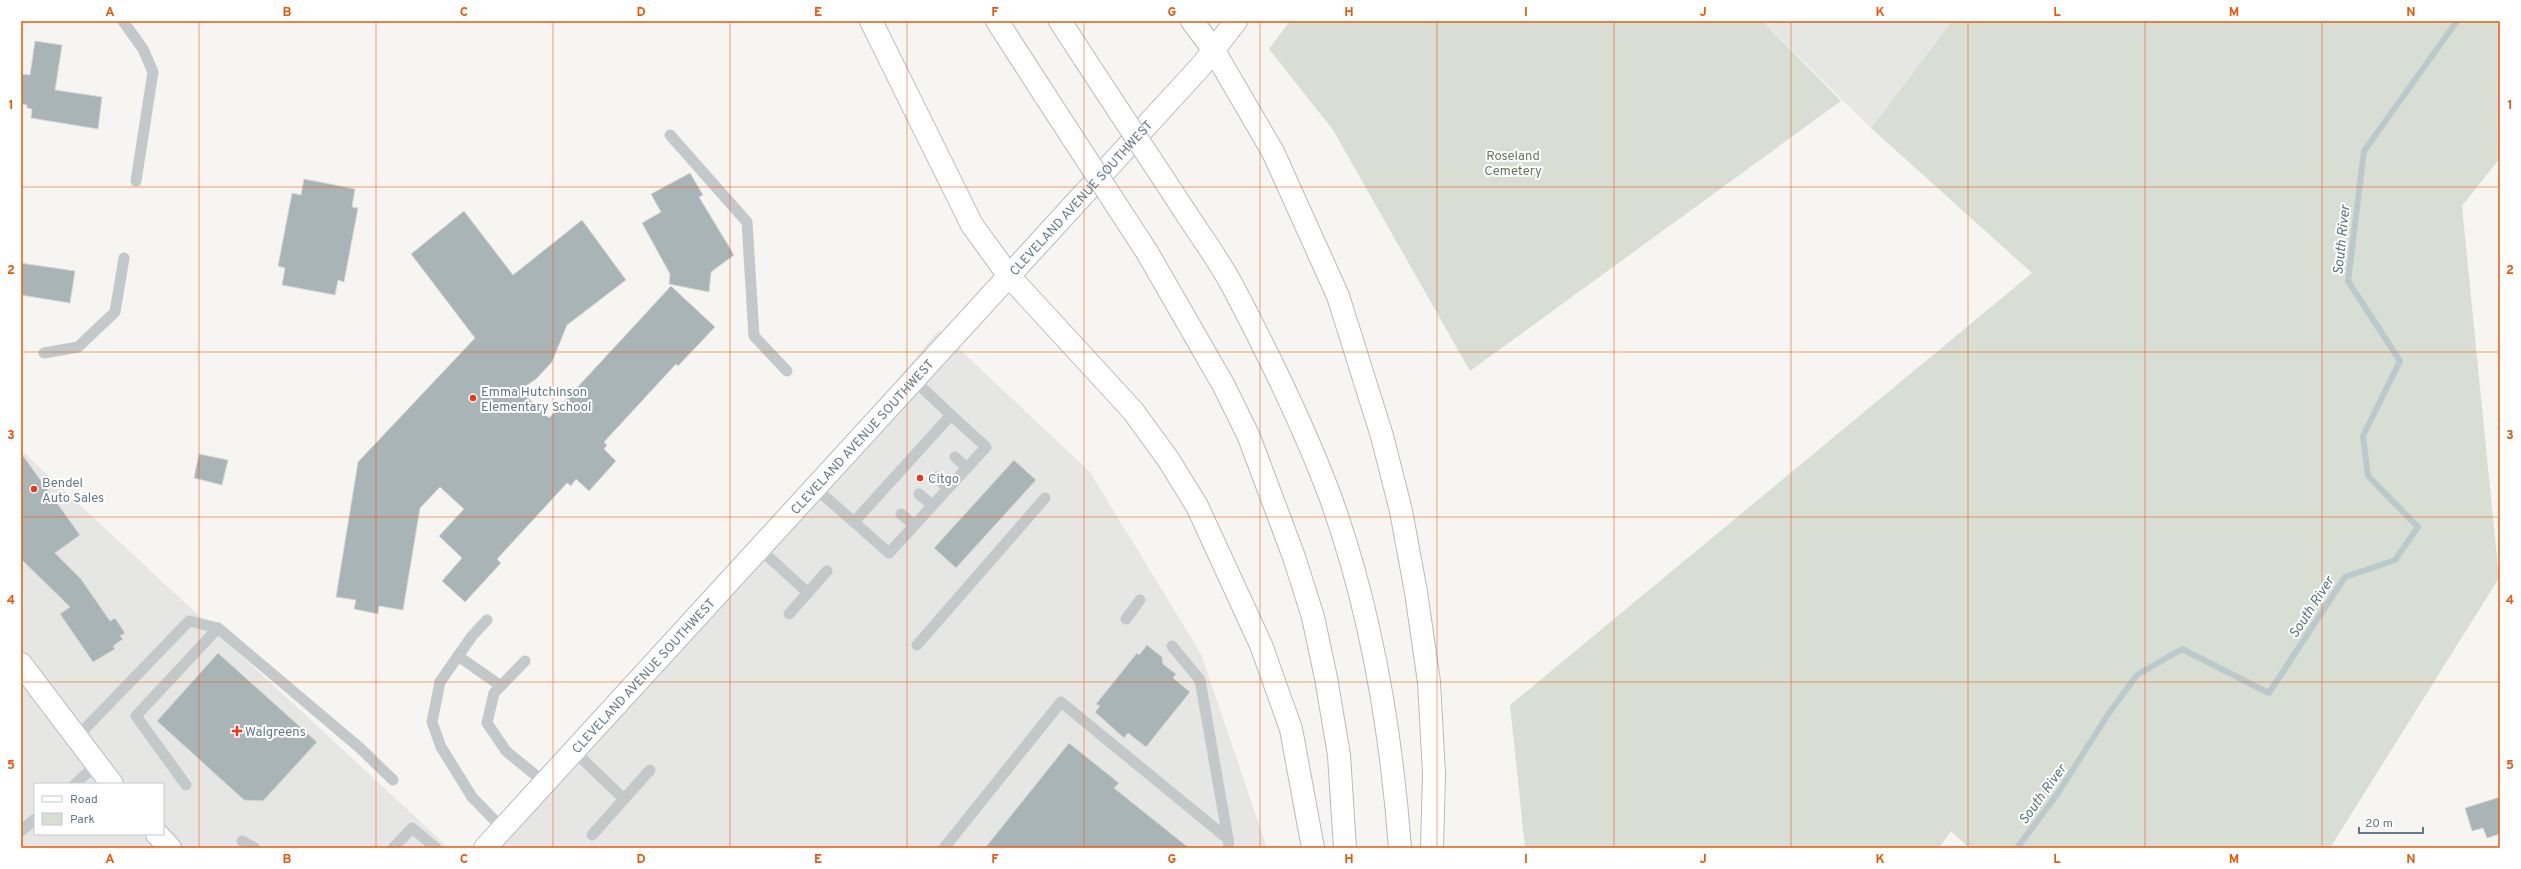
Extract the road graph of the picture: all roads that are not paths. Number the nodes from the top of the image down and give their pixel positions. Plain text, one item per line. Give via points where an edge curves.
1 (123, 21) edge
2 (871, 21) edge
3 (997, 21) edge
4 (1060, 21) edge
5 (1192, 21) edge
6 (1236, 21) edge
7 (1213, 49) junction
8 (670, 135) dead end
9 (136, 181) dead end
10 (124, 258) dead end
11 (1009, 276) junction
12 (44, 353) dead end
13 (787, 371) dead end
14 (914, 380) junction
15 (951, 415) junction
16 (954, 457) dead end
17 (967, 468) junction
18 (936, 477) dead end
19 (814, 487) junction
20 (948, 488) junction
21 (920, 494) dead end
22 (1044, 498) dead end
23 (932, 505) junction
24 (901, 514) dead end
25 (854, 522) junction
26 (914, 526) junction
27 (760, 548) junction
28 (827, 572) dead end
29 (808, 593) junction
30 (1140, 600) dead end
31 (789, 614) dead end
32 (1126, 619) dead end
33 (487, 620) dead end
34 (218, 628) junction
35 (917, 645) dead end
36 (1172, 646) dead end
37 (458, 656) junction
38 (525, 661) dead end
39 (21, 664) edge
40 (501, 686) junction
41 (1068, 693) dead end
42 (1061, 702) junction
43 (76, 738) junction
44 (574, 751) junction
45 (96, 765) junction
46 (650, 770) dead end
47 (393, 780) dead end
48 (544, 782) junction
49 (75, 783) edge
50 (111, 783) edge
51 (186, 785) dead end
52 (624, 799) junction
53 (34, 820) edge
54 (503, 829) junction
55 (21, 832) edge
56 (158, 835) edge
57 (592, 835) dead end
58 (242, 841) dead end
59 (1228, 843) edge
60 (170, 848) edge
61 (255, 848) edge
62 (393, 848) edge
63 (436, 848) edge
64 (485, 848) edge
65 (944, 848) edge
66 (1314, 848) edge
67 (1345, 848) edge
68 (1400, 848) edge
69 (1432, 848) edge

1 - 9 lane via 143,49 153,72
2 - 11 main road via 972,225
3 - 67 main road, bridge via 1147,252 1194,332 1250,437 1313,617 1339,756
4 - 68 main road, bridge via 1231,283 1298,418 1330,497 1354,575 1378,675 1394,776
5 - 7 main road
6 - 7 main road, CLEVELAND AVENUE SOUTHWEST
7 - 11 main road, CLEVELAND AVENUE SOUTHWEST via 1202,65
7 - 69 main road via 1273,152 1338,296 1382,436 1401,512 1429,682 1434,774
8 - 13 lane via 747,222 754,336
10 - 12 lane via 115,312 78,347
11 - 14 main road, CLEVELAND AVENUE SOUTHWEST
11 - 66 main road via 1133,411 1168,459 1197,506 1261,645 1291,729
14 - 15 lane
14 - 19 main road, CLEVELAND AVENUE SOUTHWEST
15 - 17 lane via 986,447
15 - 25 lane via 900,477
16 - 17 lane
17 - 20 lane
18 - 20 lane
19 - 25 lane
19 - 27 main road, CLEVELAND AVENUE SOUTHWEST
20 - 23 lane
21 - 23 lane
22 - 35 lane
23 - 26 lane
24 - 26 lane
25 - 26 lane via 888,553
27 - 29 lane
27 - 44 main road, CLEVELAND AVENUE SOUTHWEST
28 - 29 lane
29 - 31 lane
30 - 32 lane
33 - 37 lane
34 - 43 lane via 189,621
34 - 47 lane via 360,748
34 - 51 lane via 136,716
36 - 59 lane via 1200,680
37 - 40 lane
37 - 54 lane via 440,682 432,722 441,747 472,797
38 - 40 lane
39 - 43 main road
40 - 48 lane via 494,693 487,724 506,751
41 - 42 lane
42 - 59 lane
42 - 65 lane
43 - 45 main road
44 - 48 main road, CLEVELAND AVENUE SOUTHWEST
44 - 52 lane
45 - 49 lane
45 - 50 main road
46 - 52 lane
48 - 54 main road, CLEVELAND AVENUE SOUTHWEST
52 - 57 lane
53 - 55 lane
54 - 64 main road, CLEVELAND AVENUE SOUTHWEST
56 - 60 main road
58 - 61 lane
62 - 63 lane via 412,828

